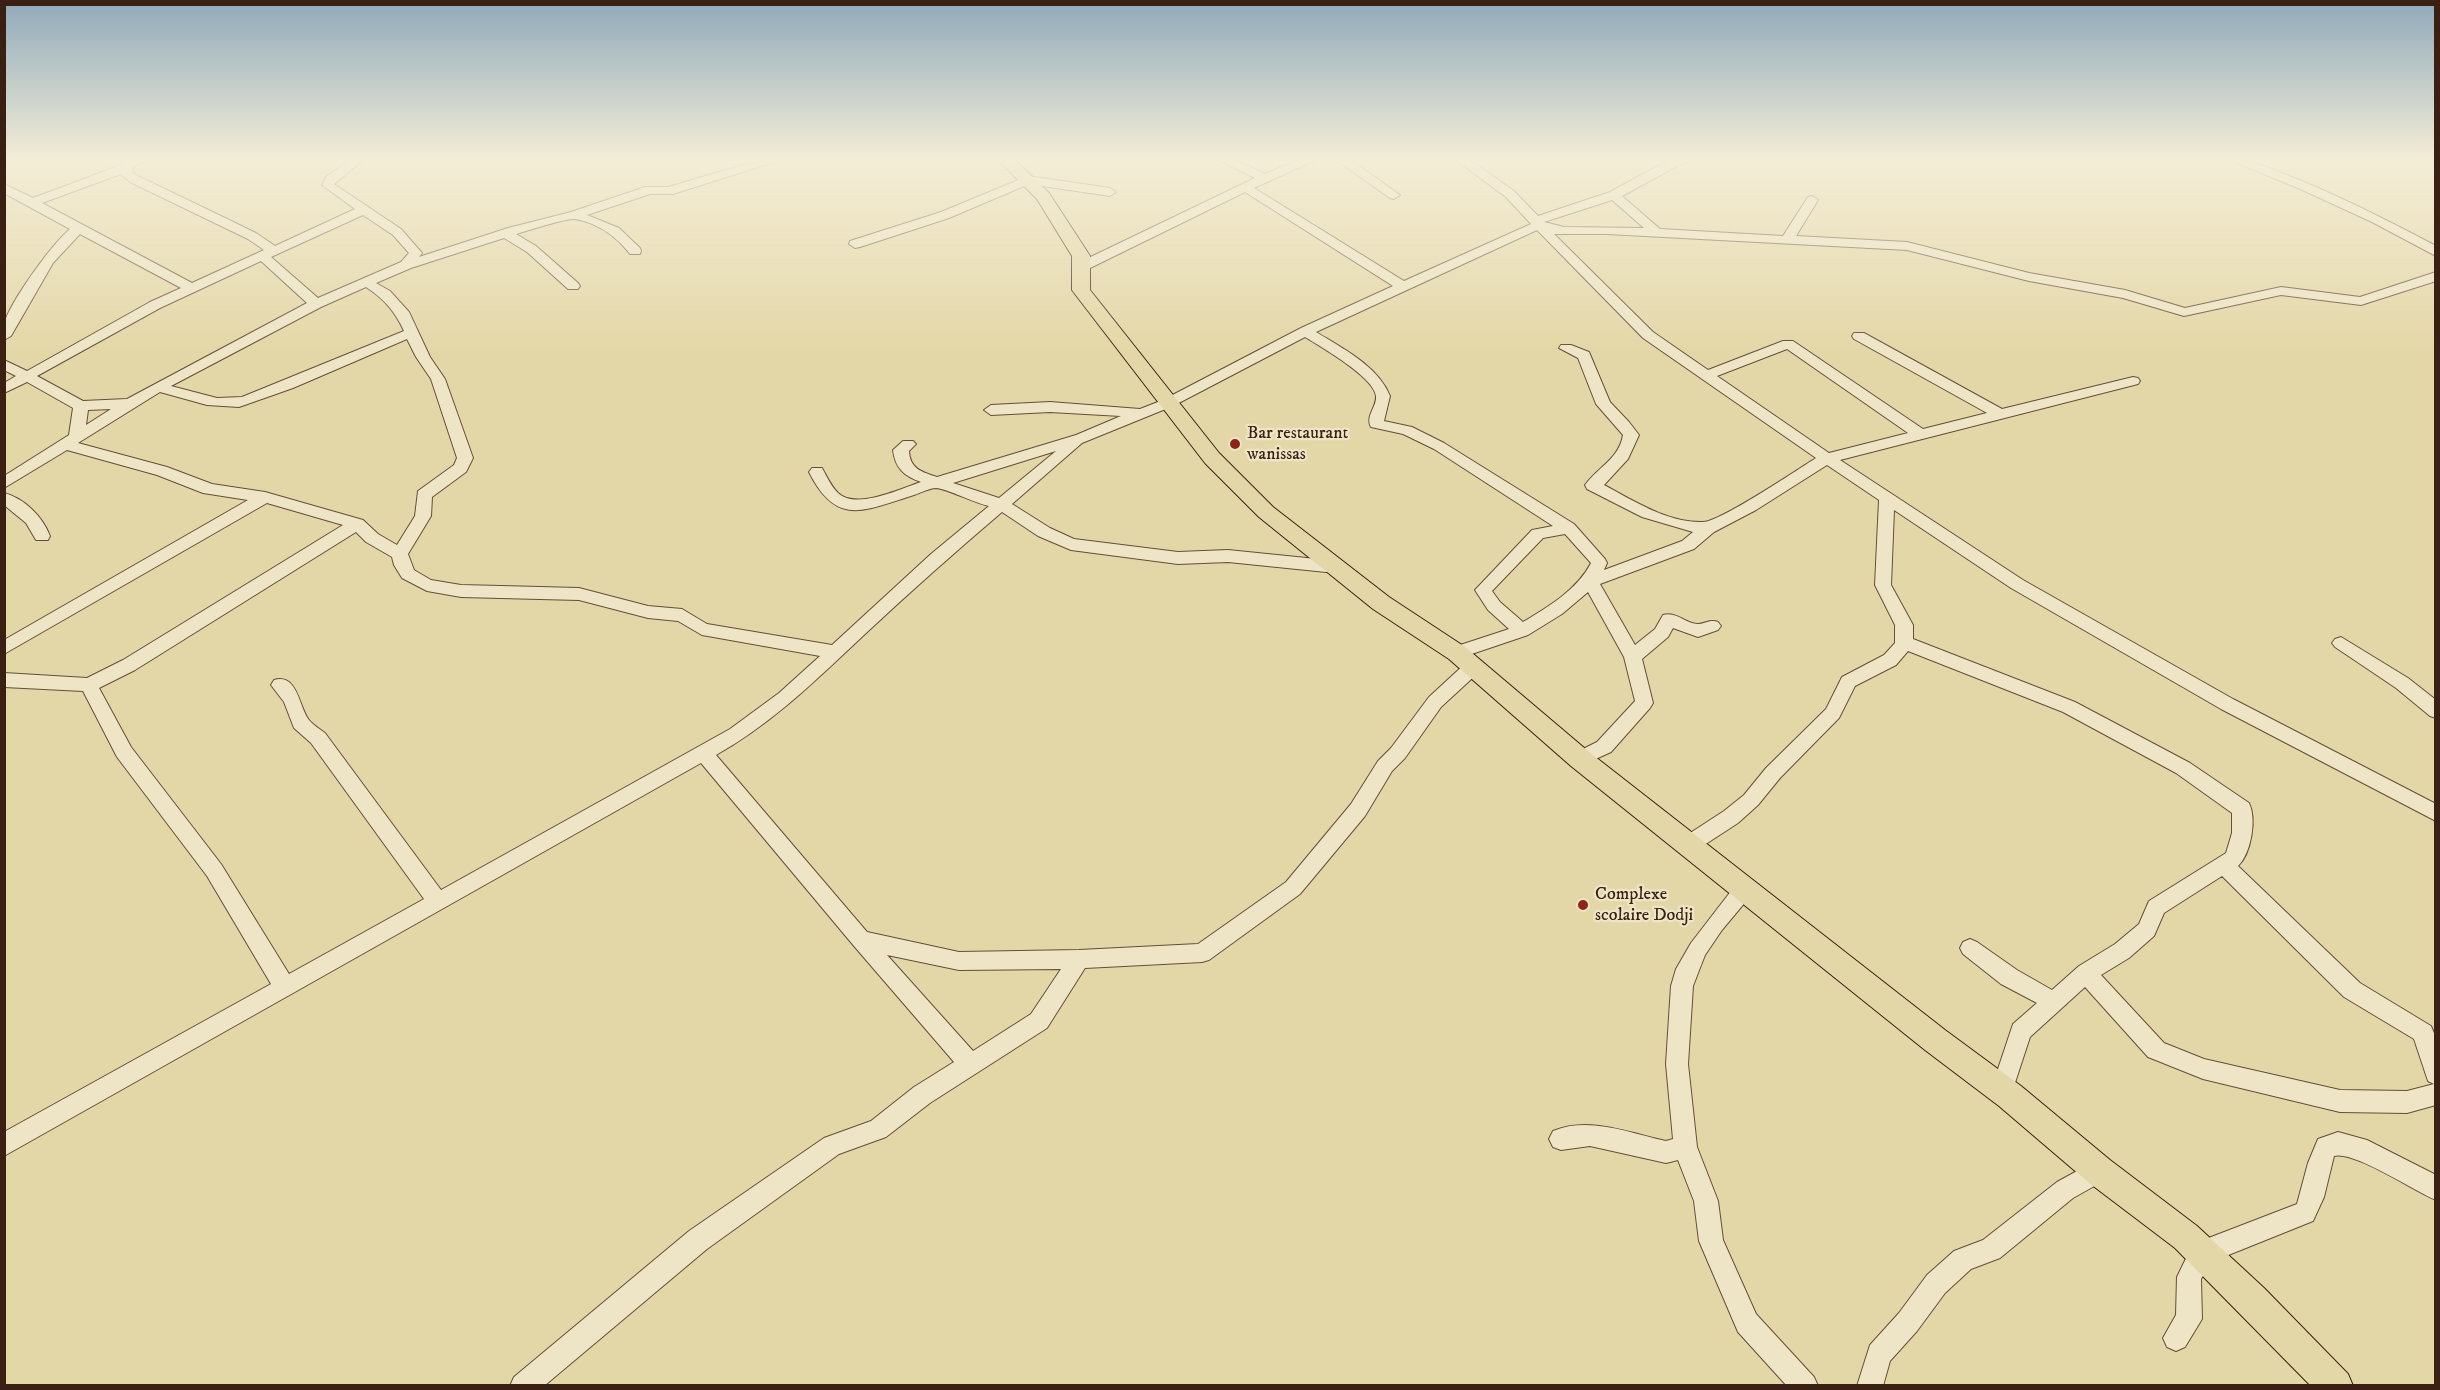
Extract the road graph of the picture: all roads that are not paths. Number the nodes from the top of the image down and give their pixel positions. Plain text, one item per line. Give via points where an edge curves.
1 (72, 223) edge
2 (225, 223) edge
3 (335, 223) edge
4 (383, 223) edge
5 (545, 223) edge
6 (597, 223) edge
7 (923, 223) edge
8 (1061, 223) edge
9 (1173, 223) edge
10 (1302, 223) edge
11 (1537, 223) junction
12 (1646, 223) edge
13 (1798, 223) edge
14 (2383, 223) edge
15 (80, 227) junction
16 (1569, 233) junction
17 (1657, 233) junction
18 (503, 234) junction
19 (1552, 239) junction
20 (1787, 240) junction
21 (855, 244) dead end
22 (635, 251) dead end
23 (2436, 252) edge
24 (269, 253) junction
25 (416, 253) junction
26 (430, 258) junction
27 (406, 265) junction
28 (1081, 267) junction
29 (2436, 276) edge
30 (368, 283) junction
31 (573, 286) dead end
32 (1402, 286) junction
33 (191, 288) junction
34 (316, 304) junction
35 (1306, 331) junction
36 (410, 333) junction
37 (4, 336) edge
38 (1859, 336) dead end
39 (1566, 348) dead end
40 (4, 364) edge
41 (28, 376) junction
42 (1705, 376) junction
43 (2133, 381) dead end
44 (158, 387) junction
45 (4, 389) edge
46 (1168, 403) junction
47 (130, 404) junction
48 (81, 406) junction
49 (991, 410) dead end
50 (1142, 413) junction
51 (1999, 414) junction
52 (1919, 433) junction
53 (1081, 438) junction
54 (71, 442) junction
55 (908, 444) dead end
56 (1827, 458) junction
57 (817, 472) dead end
58 (936, 482) junction
59 (4, 483) edge
60 (265, 497) junction
61 (1887, 497) junction
62 (4, 498) edge
63 (1001, 504) junction
64 (357, 524) junction
65 (1568, 528) junction
66 (1708, 528) junction
67 (42, 536) dead end
68 (400, 555) junction
69 (1336, 567) junction
70 (1590, 581) junction
71 (1712, 626) dead end
72 (1522, 631) junction
73 (1904, 642) junction
74 (2341, 643) dead end
75 (4, 648) edge
76 (836, 652) junction
77 (1633, 657) junction
78 (1465, 660) junction
79 (4, 680) edge
80 (280, 684) dead end
81 (89, 685) junction
82 (2436, 711) edge
83 (703, 752) junction
84 (1580, 759) junction
85 (2436, 813) edge
86 (1688, 845) junction
87 (2223, 864) junction
88 (1745, 888) junction
89 (437, 901) junction
90 (861, 940) junction
91 (1970, 948) dead end
92 (1079, 959) junction
93 (2086, 973) junction
94 (284, 987) junction
95 (2055, 1002) junction
96 (970, 1064) junction
97 (2436, 1074) edge
98 (2002, 1090) junction
99 (2436, 1094) edge
100 (1561, 1139) dead end
101 (4, 1145) edge
102 (1685, 1147) junction
103 (2099, 1171) junction
104 (2436, 1188) edge
105 (2202, 1253) junction
106 (2176, 1338) dead end
107 (523, 1386) edge
108 (1804, 1386) edge
109 (1870, 1386) edge
110 (2336, 1386) edge

1 - 15 street
2 - 24 street via 252,236
3 - 24 street
4 - 25 street
5 - 18 street
6 - 22 street via 622,234
7 - 21 street
8 - 28 main road via 1081,256
9 - 28 street
10 - 32 street
11 - 16 street via 1550,231
11 - 19 street
11 - 32 street
12 - 17 street
13 - 20 street
14 - 23 street
15 - 33 street
15 - 37 street via 51,258
16 - 17 street
16 - 19 street
17 - 20 street
18 - 26 street
18 - 31 street via 526,243
19 - 42 street via 1648,334
20 - 29 street via 1923,249 2030,277 2125,294 2184,312 2281,291 2361,301
24 - 33 street
24 - 34 street
25 - 26 street
25 - 27 street
26 - 27 street
27 - 30 street
28 - 46 main road via 1081,290
30 - 34 street
30 - 36 street via 402,312
32 - 35 street
33 - 41 street
34 - 44 street
35 - 46 street
35 - 65 street via 1380,389 1383,395 1376,424 1407,430 1439,446
36 - 44 street via 246,401 221,402
36 - 68 street via 438,379 465,458 461,468 423,495 423,516
38 - 51 street
39 - 66 street via 1584,355 1603,404 1630,435 1629,445 1618,460 1593,485 1655,519
40 - 41 street
41 - 45 street
41 - 48 street
42 - 52 street via 1788,344
42 - 56 street
43 - 51 street
44 - 47 street
46 - 50 street
46 - 69 main road via 1246,494
47 - 48 street
47 - 54 street
48 - 54 street
49 - 50 street via 1050,408
50 - 53 street
51 - 52 street
52 - 56 street
53 - 58 street
53 - 63 street
54 - 59 street
54 - 60 street via 209,489
55 - 58 street via 901,452 906,468
56 - 61 street
56 - 66 street
57 - 58 street via 828,495 843,504 873,503
58 - 63 street
60 - 64 street
60 - 75 street
61 - 73 street via 1883,585 1904,625
61 - 85 street via 2017,584 2166,671
62 - 67 street via 17,505 39,527
63 - 69 street via 1052,537 1081,546 1178,558 1228,556
63 - 76 street
64 - 68 street
64 - 81 street via 129,665
65 - 70 street via 1599,563
65 - 72 street via 1538,534 1483,590 1494,606
66 - 70 street via 1688,545
68 - 76 street via 408,574 427,585 461,591 579,594 648,612 682,615 702,629
69 - 78 main road
70 - 72 street via 1556,610
70 - 77 street
71 - 77 street via 1698,631 1669,619 1662,633
72 - 78 street
73 - 86 street via 1890,660 1848,682 1828,719 1740,810
73 - 87 street via 2068,707 2215,789 2242,808 2242,832 2234,858
74 - 82 street via 2402,682
76 - 83 street via 759,719
77 - 84 street via 1644,703 1604,747
78 - 84 main road
78 - 92 street via 1385,766 1358,810 1293,888 1202,953
79 - 81 street
80 - 89 street via 292,699 300,723 318,738
81 - 94 street via 124,752 214,870
83 - 89 street
83 - 90 street
84 - 86 main road
86 - 88 main road
87 - 93 street via 2157,907 2147,930
87 - 97 street via 2352,990 2423,1033
88 - 98 main road
88 - 102 street via 1698,949 1682,986 1677,1064
89 - 94 street
90 - 92 street via 959,961
90 - 96 street
91 - 95 street via 2009,977
92 - 96 street via 1039,1021
93 - 95 street
93 - 99 street via 2156,1050 2203,1069 2340,1101 2407,1102
94 - 101 street
95 - 98 street via 2021,1031
96 - 107 street via 878,1129 832,1146 698,1240
98 - 103 main road
100 - 102 street via 1590,1135 1666,1152
102 - 108 street via 1706,1201 1711,1241 1747,1323
103 - 105 main road
103 - 109 street via 2065,1190 1991,1249 1963,1260 1936,1284 1879,1354
104 - 105 street via 2359,1148 2338,1143 2326,1147 2320,1158 2305,1213
105 - 106 street via 2189,1277 2189,1319
105 - 110 main road

